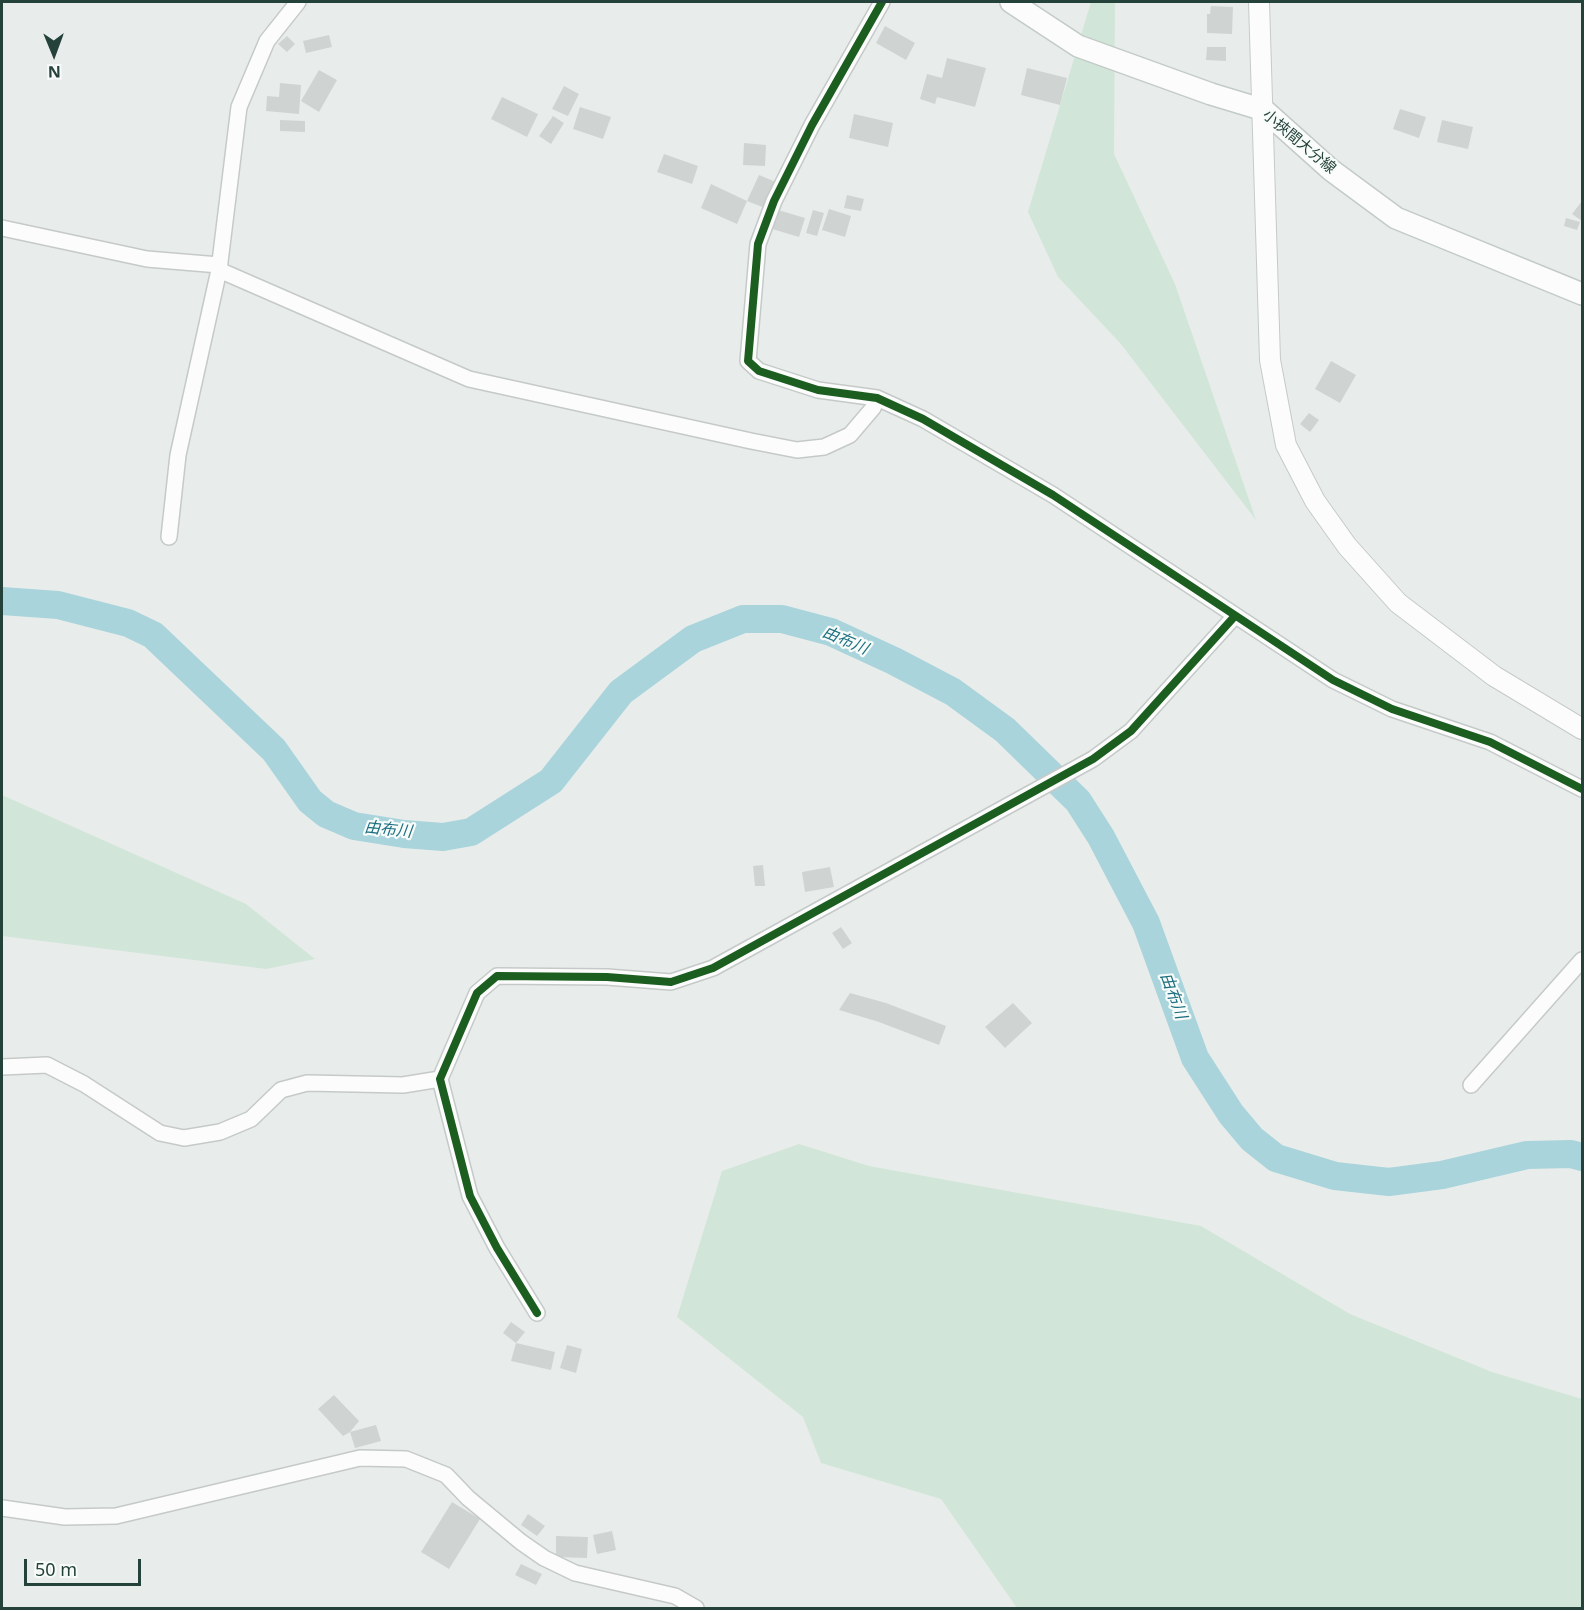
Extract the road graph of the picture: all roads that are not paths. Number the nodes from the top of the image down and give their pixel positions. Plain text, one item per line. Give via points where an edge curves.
1 (298, 2) edge
2 (882, 2) edge
3 (1011, 2) edge
4 (1259, 2) edge
5 (1264, 110) junction
6 (2, 228) edge
7 (219, 268) junction
8 (1582, 294) edge
9 (877, 398) junction
10 (169, 537) dead end
11 (1234, 617) junction
12 (1582, 729) edge
13 (1582, 789) edge
14 (1582, 960) edge
15 (2, 1067) edge
16 (440, 1079) junction
17 (1471, 1085) dead end
18 (537, 1313) dead end
19 (2, 1508) edge
20 (696, 1608) edge

1 - 7 street via 267,41 239,107
2 - 9 street via 774,201 758,244 748,362 759,371 818,390
3 - 5 main road, 小挾間大分線 via 1078,46
4 - 5 street
5 - 8 main road, 小挾間大分線 via 1331,170 1396,218
5 - 12 street via 1270,360 1286,445 1315,501 1347,546 1398,603 1494,676
6 - 7 street via 147,259
7 - 9 street via 469,379 751,441 797,450 824,447 850,435
7 - 10 street via 178,455
9 - 11 street via 923,419 1053,495 1218,602
11 - 13 street via 1333,680 1382,704 1490,742
11 - 16 street via 1131,731 1093,759 713,968 671,982 497,976 477,993
14 - 17 street
15 - 16 street via 47,1065 160,1133 184,1138 220,1132 251,1119 281,1090 307,1083 403,1085
16 - 18 street via 471,1196 496,1248
19 - 20 street via 65,1517 116,1516 360,1458 406,1459 446,1475 512,1535 544,1558 575,1573 675,1596

